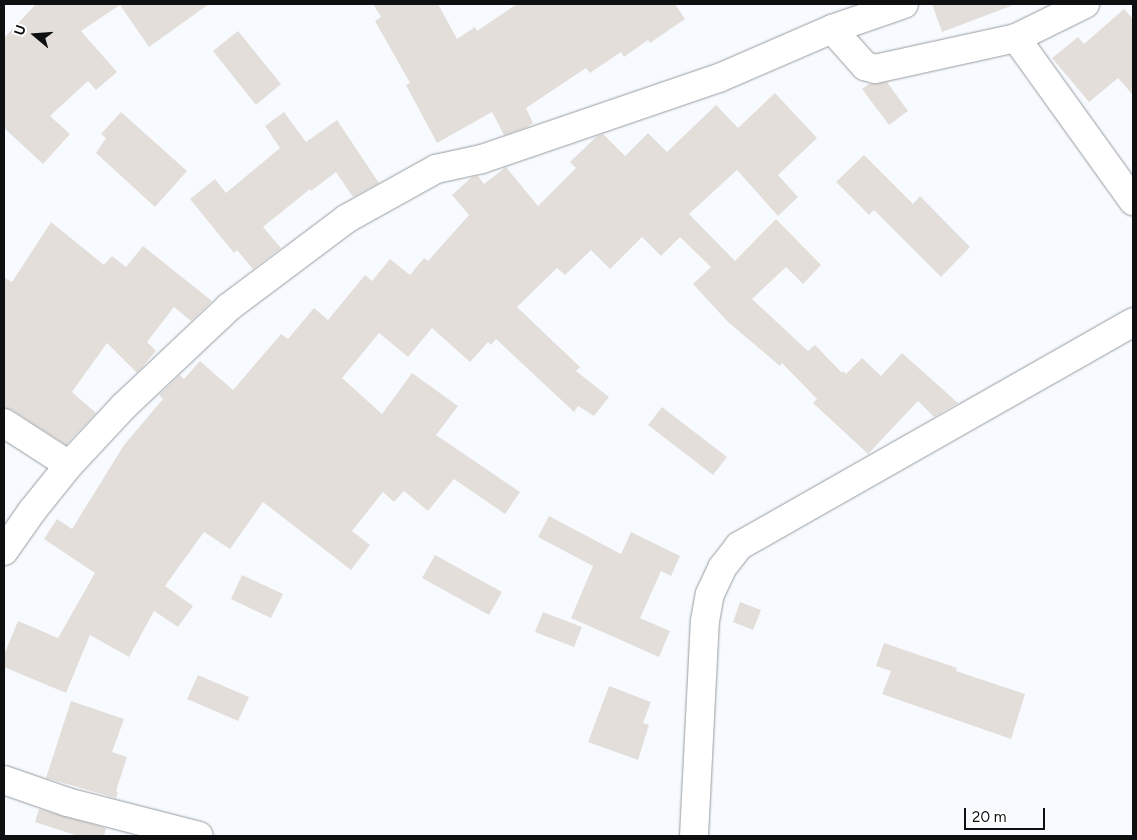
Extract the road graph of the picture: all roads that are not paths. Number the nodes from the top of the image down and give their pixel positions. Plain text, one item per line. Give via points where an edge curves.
1 (904, 4) edge
2 (1085, 4) edge
3 (832, 29) junction
4 (1016, 38) junction
5 (1133, 201) edge
6 (1133, 322) edge
7 (4, 423) edge
8 (69, 465) junction
9 (4, 552) edge
10 (4, 780) edge
11 (199, 836) edge
12 (694, 836) edge

1 - 3 street
2 - 4 street
3 - 4 street via 865,66 875,69
3 - 8 street via 718,78 482,158 436,169 346,218 229,308 124,406
4 - 5 street
6 - 12 street via 739,546 722,568 710,594 704,621
7 - 8 street
8 - 9 street
10 - 11 street via 67,802

